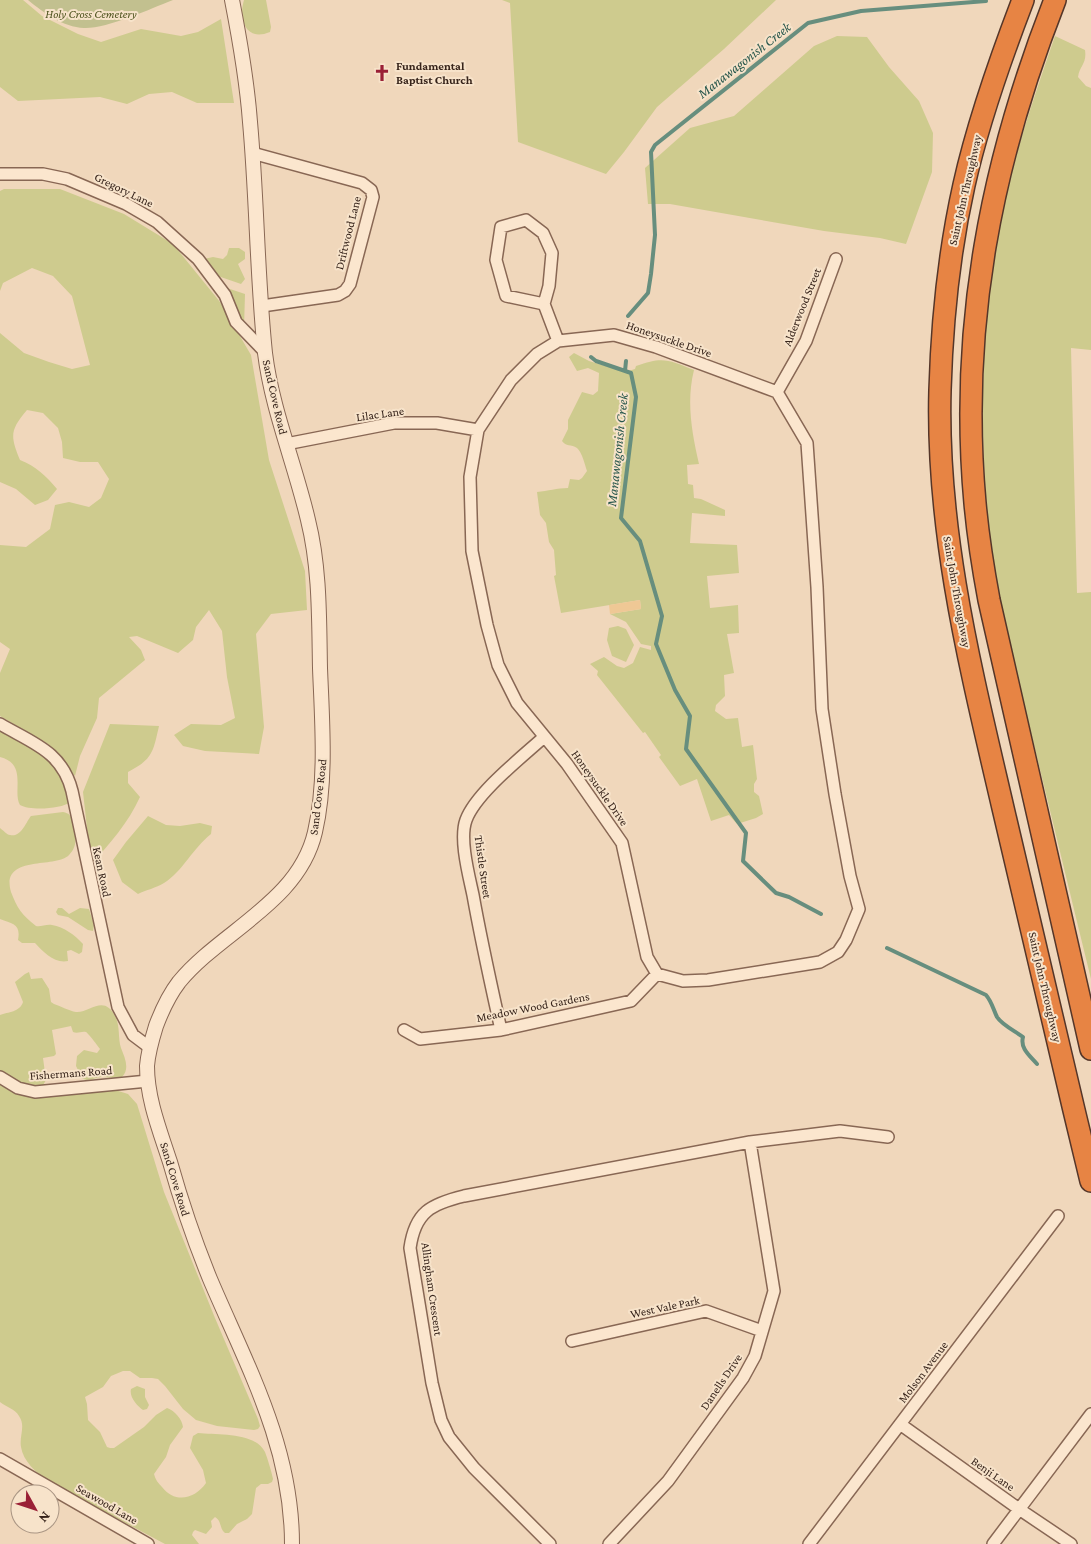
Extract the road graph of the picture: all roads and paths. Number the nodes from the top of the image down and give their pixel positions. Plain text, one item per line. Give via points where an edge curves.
1 (232, 0) edge
2 (1023, 0) edge
3 (1055, 0) edge
4 (252, 154) junction
5 (0, 174) edge
6 (836, 258) dead end
7 (544, 304) junction
8 (262, 306) junction
9 (558, 341) junction
10 (265, 352) junction
11 (777, 392) junction
12 (478, 430) junction
13 (286, 444) junction
14 (0, 724) edge
15 (544, 737) junction
16 (657, 974) junction
17 (404, 1030) dead end
18 (501, 1030) junction
19 (149, 1047) junction
20 (1091, 1049) edge
21 (0, 1077) edge
22 (148, 1081) junction
23 (888, 1137) dead end
24 (750, 1142) junction
25 (1091, 1181) edge
26 (1058, 1216) dead end
27 (762, 1331) junction
28 (572, 1341) dead end
29 (1091, 1414) edge
30 (900, 1424) junction
31 (0, 1459) edge
32 (1019, 1509) junction
33 (148, 1544) edge
34 (292, 1544) edge
35 (550, 1544) edge
36 (609, 1544) edge
37 (809, 1544) edge
38 (992, 1544) edge
39 (1071, 1544) edge

1 - 4 street, Sand Cove Road via 247,86
2 - 25 highway, Saint John Throughway via 974,144 952,247 942,344 940,456 948,540 965,645
3 - 20 highway via 1010,130 983,251 974,336 972,461 977,525 989,600
4 - 8 street, Sand Cove Road
4 - 8 street, Driftwood Lane via 362,183 371,190 373,197 350,284 345,291 338,295
5 - 10 street, Gregory Lane via 43,174 67,179 126,204 157,222 198,259 224,295 236,322
6 - 11 street, Alderwood Street via 806,341
7 - 7 street via 506,296 496,260 501,227 526,220 543,233 552,253
7 - 9 street
8 - 10 street, Sand Cove Road
9 - 11 street, Honeysuckle Drive via 614,335 656,347
9 - 12 street, Honeysuckle Drive via 537,354 511,380
10 - 13 street, Sand Cove Road
11 - 16 street via 807,442 818,587 822,709 836,801 859,909 838,952 820,962 708,980 683,981
12 - 13 street, Lilac Lane via 437,423 394,424
12 - 15 street, Honeysuckle Drive via 470,477 472,551 486,620 500,670 517,703
13 - 19 street, Sand Cove Road via 308,519 318,587 323,770 315,835 300,869 278,897 198,962 176,986 163,1008
14 - 19 street, Kean Road via 52,755 67,776 118,1007 133,1035
15 - 16 street, Honeysuckle Drive via 567,764 622,843 647,957
15 - 18 street, Thistle Street via 479,797 466,820 464,843 468,869
16 - 18 street, Meadow Wood Gardens via 631,1001
17 - 18 street, Meadow Wood Gardens via 420,1039
19 - 22 street, Sand Cove Road
21 - 22 street, Fishermans Road via 18,1088 35,1092
22 - 34 street, Sand Cove Road via 192,1234 276,1436 288,1484
23 - 24 street, Allingham Crescent via 840,1131
24 - 27 street, Danells Drive via 774,1291
24 - 35 street, Allingham Crescent via 442,1201 431,1207 412,1231 410,1248 441,1420 449,1437 474,1468
26 - 30 street, Molson Avenue
27 - 28 street, West Vale Park via 706,1311
27 - 36 street, Danells Drive via 755,1356 743,1378 668,1481
29 - 32 street
30 - 32 street, Benji Lane
30 - 37 street, Molson Avenue
31 - 33 street, Seawood Lane
32 - 38 street
32 - 39 street, Benji Lane

